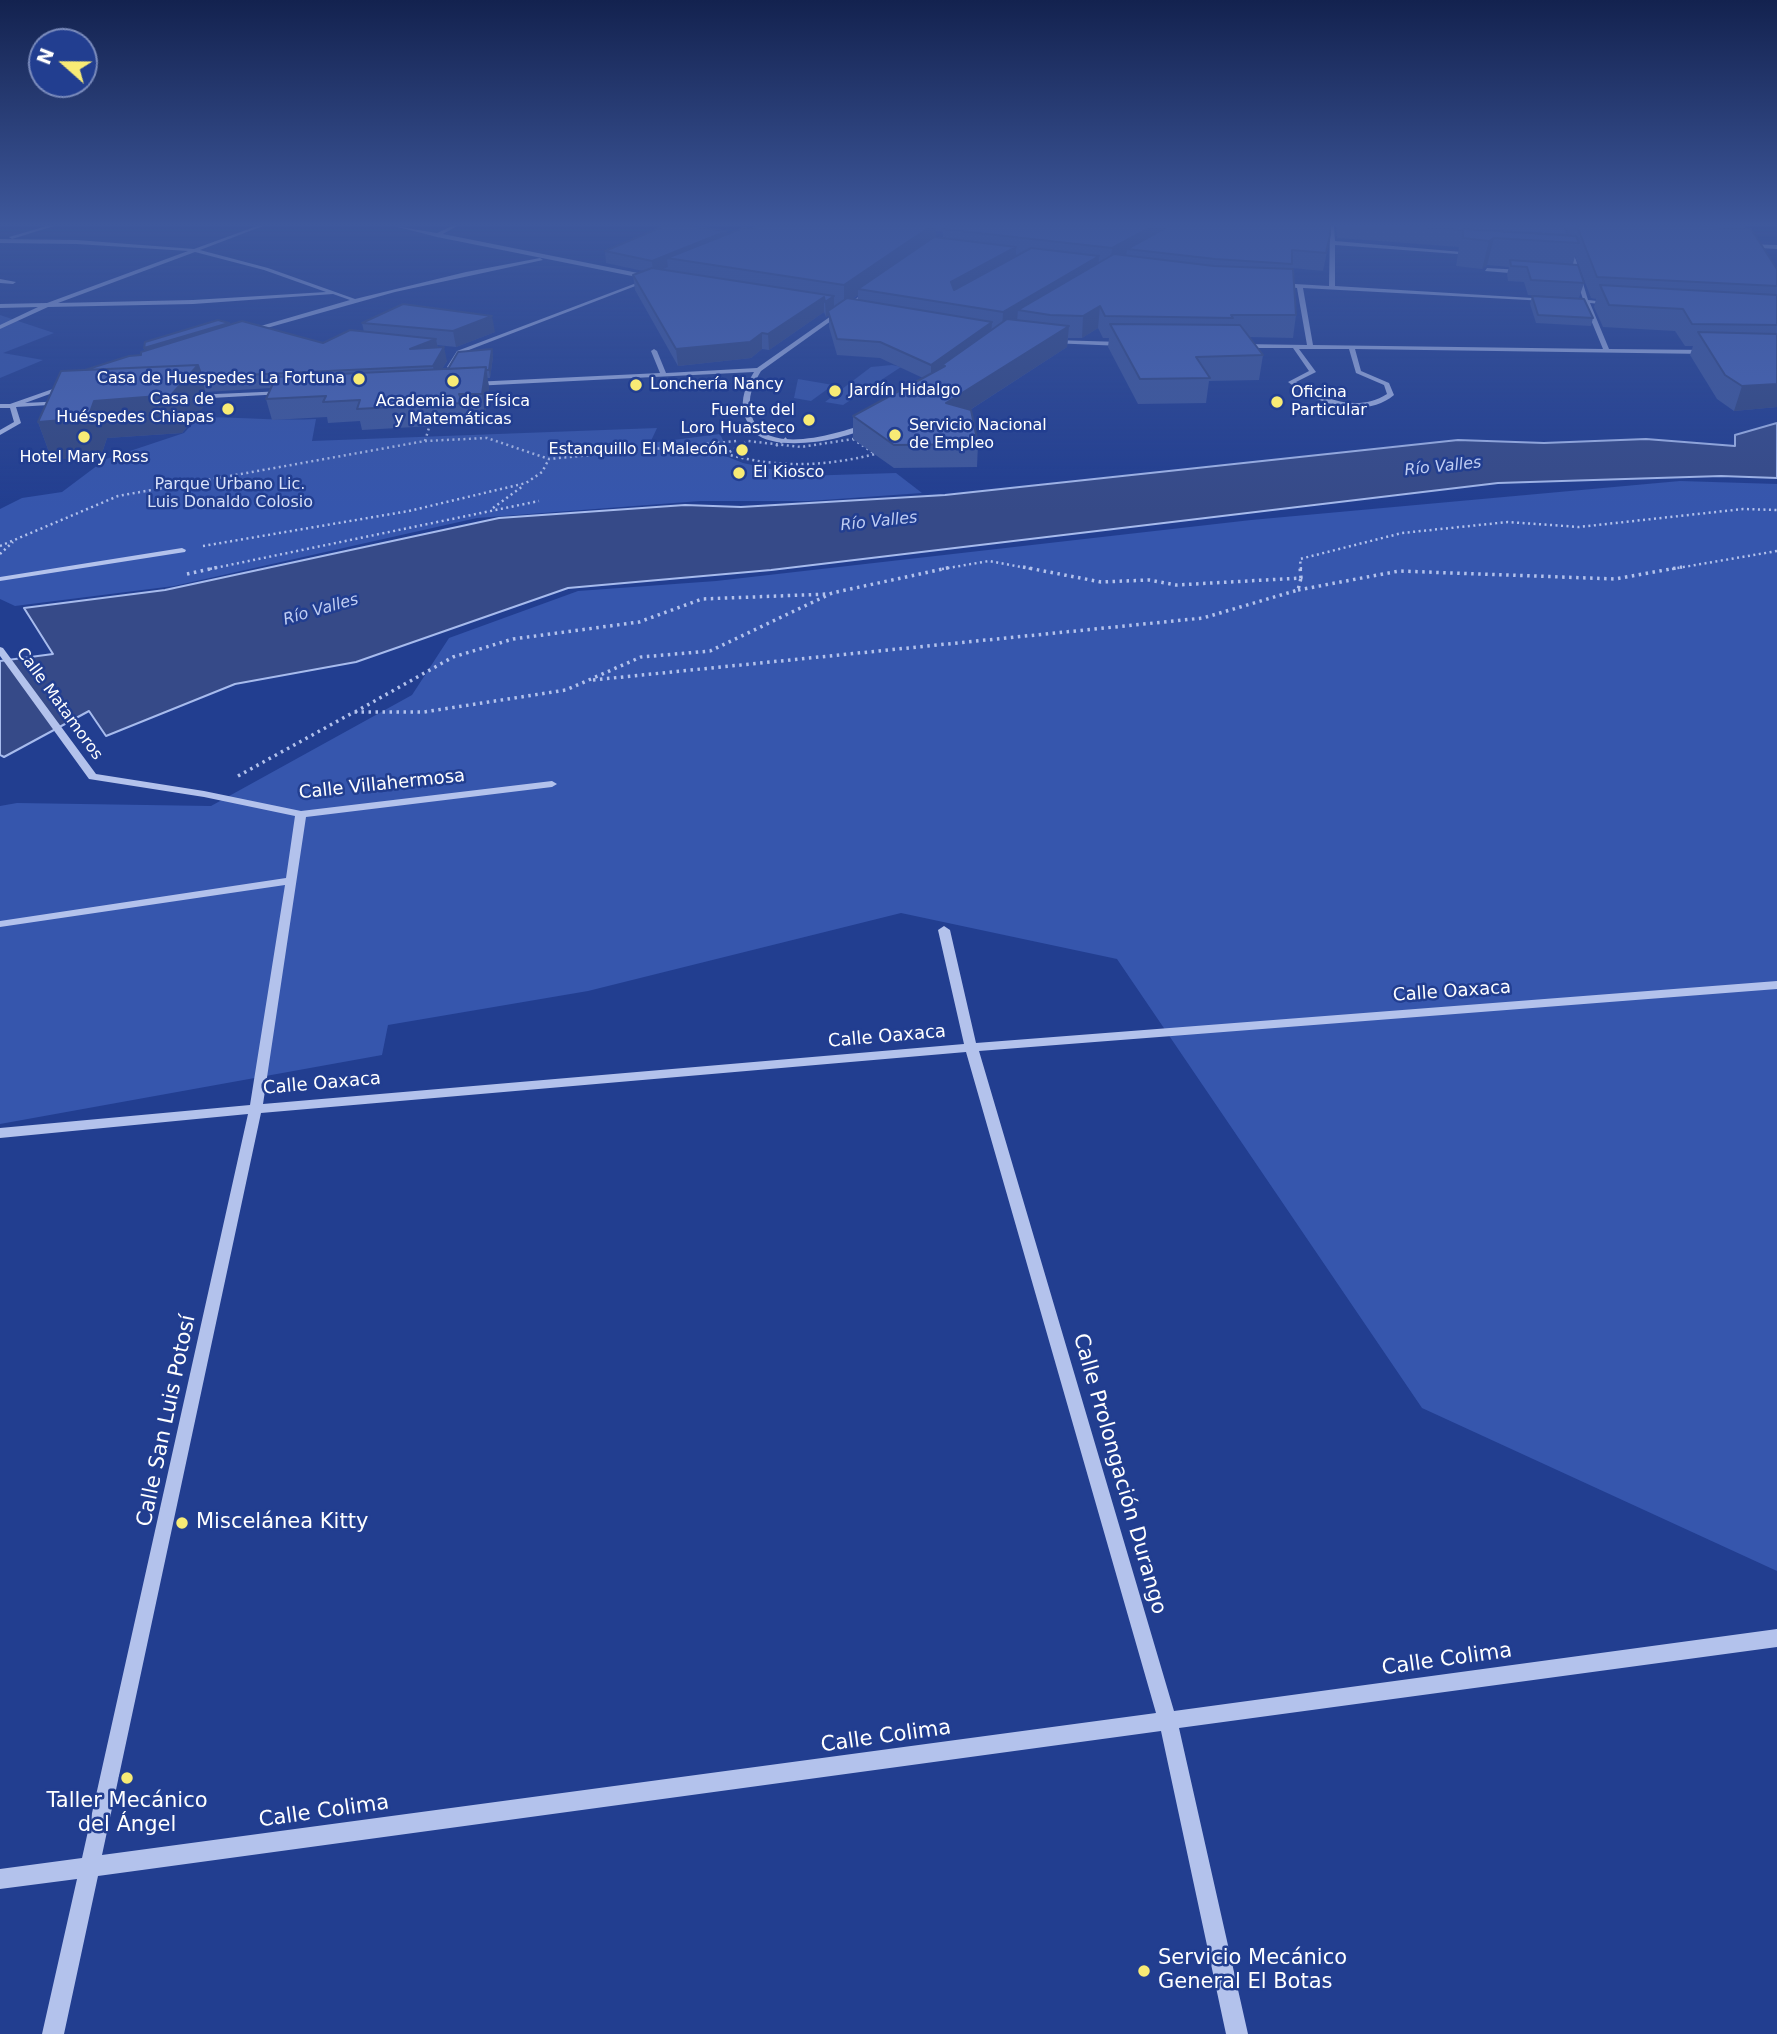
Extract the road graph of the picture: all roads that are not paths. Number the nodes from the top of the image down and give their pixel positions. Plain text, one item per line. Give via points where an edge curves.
1 (283, 321) edge
2 (540, 321) edge
3 (827, 321) edge
4 (1306, 321) edge
5 (1594, 321) edge
6 (246, 332) edge
7 (1048, 342) edge
8 (1130, 344) edge
9 (1240, 346) edge
10 (1351, 346) junction
11 (1295, 347) junction
12 (1310, 347) junction
13 (446, 351) edge
14 (654, 351) dead end
15 (1607, 351) junction
16 (459, 352) junction
17 (1712, 352) edge
18 (759, 370) junction
19 (664, 374) junction
20 (72, 384) edge
21 (466, 384) edge
22 (439, 385) edge
23 (288, 392) edge
24 (177, 397) edge
25 (67, 402) edge
26 (12, 405) junction
27 (0, 406) edge
28 (873, 422) edge
29 (0, 433) edge
30 (182, 550) road end
31 (3, 579) edge
32 (0, 650) edge
33 (93, 776) joint
34 (552, 784) dead end
35 (301, 814) junction
36 (290, 881) junction
37 (0, 924) edge
38 (944, 930) dead end
39 (1777, 985) edge
40 (971, 1047) junction
41 (256, 1107) junction
42 (0, 1133) edge
43 (1777, 1638) edge
44 (1168, 1721) junction
45 (92, 1867) junction
46 (0, 1879) edge
47 (53, 2034) edge
48 (1237, 2034) edge

1 - 6 street
2 - 16 street
3 - 18 street
4 - 12 street
5 - 15 street
7 - 8 street
9 - 11 street
10 - 11 street via 1358,372 1387,384 1391,395 1381,403 1364,406 1326,401 1291,382 1312,372
10 - 12 street
10 - 15 street
11 - 12 street
13 - 16 street
14 - 19 street
15 - 17 street
16 - 22 street
18 - 19 street
18 - 28 street via 745,405 760,434 828,438
19 - 21 street
20 - 26 street
23 - 24 street
25 - 26 street
26 - 27 street
26 - 29 street via 18,423
30 - 31 street
32 - 33 street, Calle Matamoros
33 - 35 street, Calle Villahermosa
34 - 35 street, Calle Villahermosa
35 - 36 street, Calle San Luis Potosí
36 - 37 street
36 - 41 street, Calle San Luis Potosí
38 - 40 street, Calle Prolongación Durango
39 - 40 street, Calle Oaxaca
40 - 41 street, Calle Oaxaca
40 - 44 street, Calle Prolongación Durango
41 - 42 street, Calle Oaxaca
41 - 45 street, Calle San Luis Potosí
43 - 44 street, Calle Colima
44 - 45 street, Calle Colima
44 - 48 street, Calle Prolongación Durango
45 - 46 street, Calle Colima
45 - 47 street, Calle San Luis Potosí

